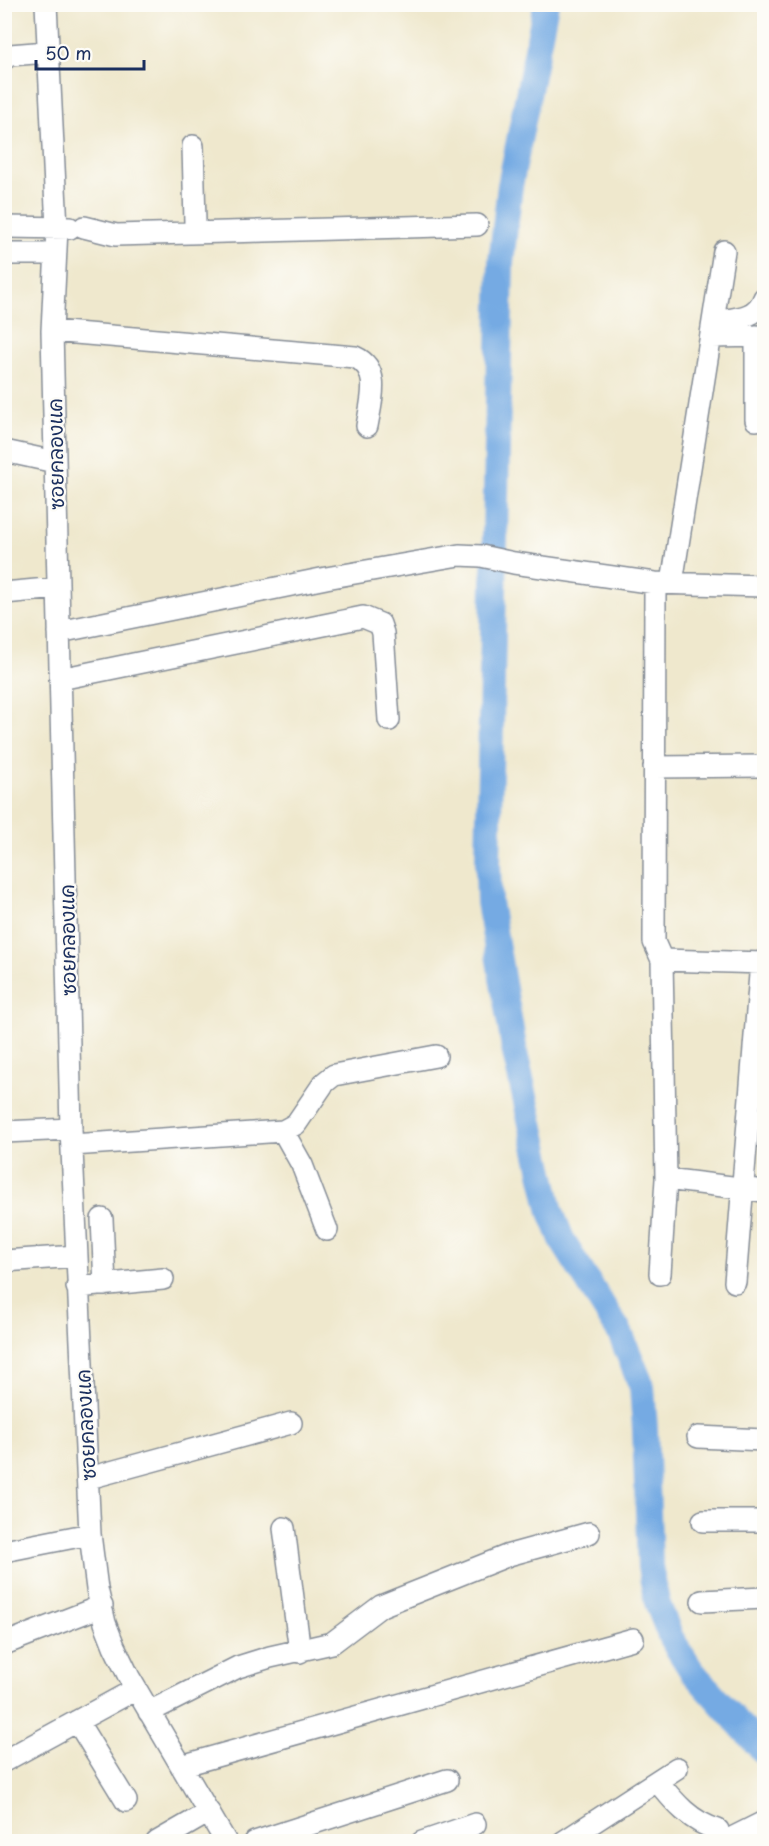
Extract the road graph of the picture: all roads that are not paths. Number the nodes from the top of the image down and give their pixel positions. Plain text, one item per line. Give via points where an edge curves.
1 (46, 4) edge
2 (47, 52) junction
3 (4, 59) edge
4 (193, 146) dead end
5 (255, 222) dead end
6 (195, 223) junction
7 (477, 225) dead end
8 (4, 227) edge
9 (84, 227) junction
10 (57, 228) junction
11 (724, 252) dead end
12 (4, 254) edge
13 (55, 254) junction
14 (765, 298) edge
15 (712, 329) junction
16 (52, 331) junction
17 (760, 336) edge
18 (756, 420) dead end
19 (367, 426) dead end
20 (9, 452) dead end
21 (55, 462) junction
22 (663, 583) junction
23 (765, 586) edge
24 (58, 588) junction
25 (4, 593) edge
26 (59, 632) junction
27 (60, 680) junction
28 (389, 720) dead end
29 (765, 766) edge
30 (654, 767) junction
31 (656, 943) junction
32 (763, 962) edge
33 (436, 1056) dead end
34 (283, 1131) junction
35 (4, 1132) edge
36 (72, 1137) junction
37 (666, 1179) junction
38 (743, 1189) junction
39 (765, 1191) edge
40 (102, 1219) dead end
41 (327, 1230) dead end
42 (77, 1256) junction
43 (4, 1261) edge
44 (660, 1274) dead end
45 (163, 1279) dead end
46 (735, 1282) dead end
47 (105, 1285) junction
48 (77, 1287) junction
49 (291, 1423) dead end
50 (698, 1437) dead end
51 (765, 1440) edge
52 (89, 1478) junction
53 (704, 1521) dead end
54 (765, 1521) edge
55 (284, 1528) dead end
56 (589, 1533) dead end
57 (90, 1534) junction
58 (4, 1551) edge
59 (765, 1598) edge
60 (702, 1601) dead end
61 (102, 1606) junction
62 (633, 1639) dead end
63 (4, 1644) edge
64 (300, 1652) junction
65 (136, 1689) junction
66 (149, 1712) junction
67 (78, 1721) junction
68 (4, 1761) edge
69 (181, 1766) junction
70 (677, 1768) dead end
71 (447, 1780) dead end
72 (657, 1781) junction
73 (126, 1801) dead end
74 (209, 1812) junction
75 (765, 1822) edge
76 (475, 1824) dead end
77 (721, 1836) edge
78 (157, 1842) edge
79 (226, 1842) edge
80 (255, 1842) edge
81 (422, 1842) edge
82 (563, 1842) edge

1 - 2 street, ซอยคลองแค
2 - 3 street
2 - 10 street, ซอยคลองแค
4 - 6 street
5 - 6 street
6 - 9 street
7 - 9 street via 116,235
8 - 10 street
9 - 10 street
10 - 13 street, ซอยคลองแค
11 - 15 street
12 - 13 street
13 - 16 street, ซอยคลองแค
14 - 15 street via 752,315
15 - 17 street
15 - 22 street
16 - 19 street via 356,357 366,362 372,373
16 - 21 street, ซอยคลองแค
17 - 18 street
20 - 21 street
21 - 24 street, ซอยคลองแค
22 - 23 street
22 - 26 street via 480,556 446,557
22 - 30 street
24 - 25 street
24 - 26 street, ซอยคลองแค
26 - 27 street, ซอยคลองแค
27 - 28 street via 363,617 380,624 383,633
27 - 36 street, ซอยคลองแค
29 - 30 street
30 - 31 street
31 - 32 street
31 - 37 street
32 - 38 street
33 - 34 street via 334,1075 296,1124
34 - 36 street
34 - 41 street via 302,1165
35 - 36 street
36 - 42 street, ซอยคลองแค
37 - 38 street
37 - 44 street
38 - 39 street
38 - 46 street
40 - 47 street
42 - 43 street
42 - 48 street, ซอยคลองแค
45 - 47 street
47 - 48 street
48 - 52 street, ซอยคลองแค
49 - 52 street
50 - 51 street
52 - 57 street, ซอยคลองแค
53 - 54 street
55 - 64 street
56 - 64 street via 509,1555 381,1606 332,1643
57 - 58 street
57 - 61 street, ซอยคลองแค
59 - 60 street
61 - 63 street
61 - 65 street, ซอยคลองแค via 114,1647
62 - 69 street
64 - 66 street via 238,1667
65 - 66 street, ซอยคลองแค
65 - 67 street
66 - 69 street, ซอยคลองแค
67 - 68 street
67 - 73 street
69 - 74 street, ซอยคลองแค
70 - 72 street
71 - 80 street
72 - 77 street via 691,1818
72 - 82 street
74 - 78 street
74 - 79 street, ซอยคลองแค
75 - 77 street
76 - 81 street

